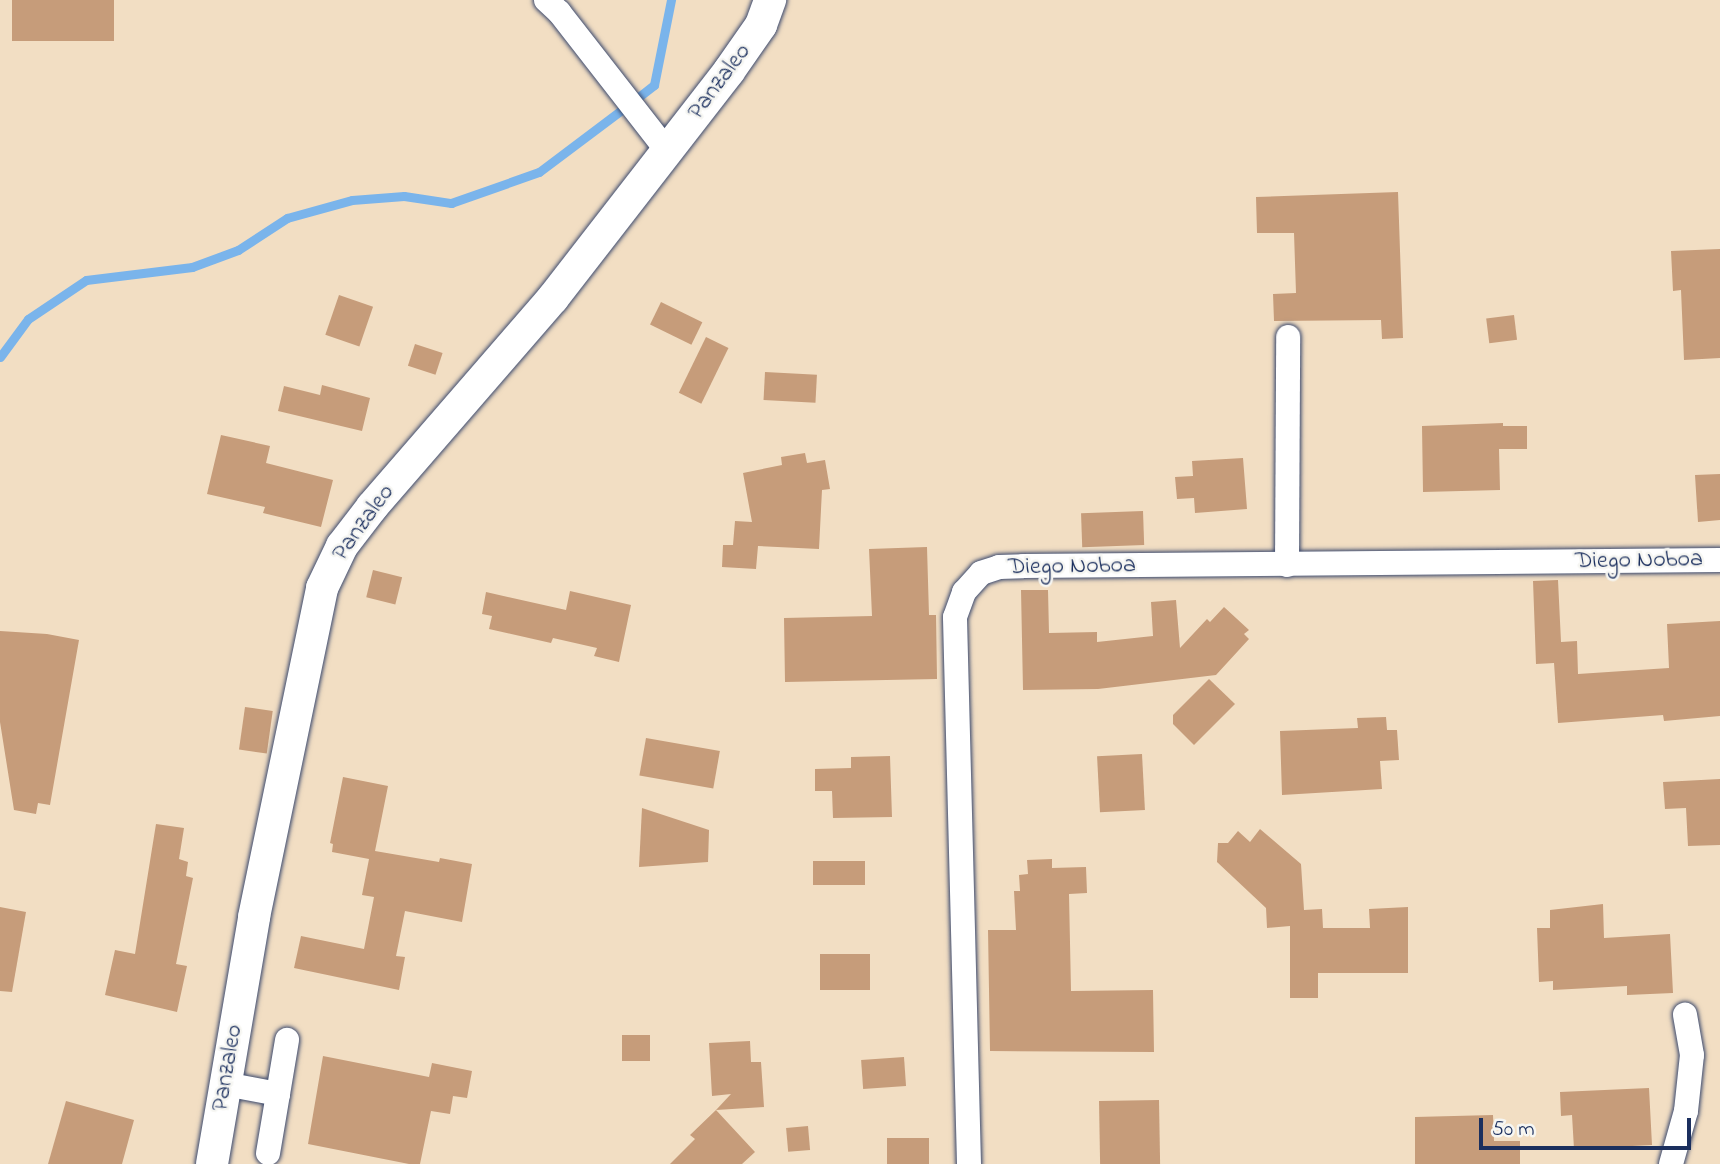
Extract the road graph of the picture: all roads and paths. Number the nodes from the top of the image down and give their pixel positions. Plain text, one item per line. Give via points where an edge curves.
1 (770, 0) edge
2 (555, 4) edge
3 (667, 152) junction
4 (1288, 337) dead end
5 (1720, 560) edge
6 (1287, 565) junction
7 (1685, 1015) dead end
8 (287, 1040) dead end
9 (225, 1084) junction
10 (278, 1094) junction
11 (268, 1153) dead end
12 (212, 1164) edge
13 (969, 1164) edge
14 (1671, 1164) edge

1 - 3 street, Panzaleo via 747,46
2 - 3 street
3 - 9 street, Panzaleo via 552,298 372,507 342,546 322,588 254,917
4 - 6 street
5 - 6 street, Diego Noboa
6 - 13 street, Diego Noboa via 999,568 981,573 964,592 956,617
7 - 14 street via 1692,1055 1686,1111
8 - 10 street
9 - 10 street
9 - 12 street, Panzaleo
10 - 11 street

